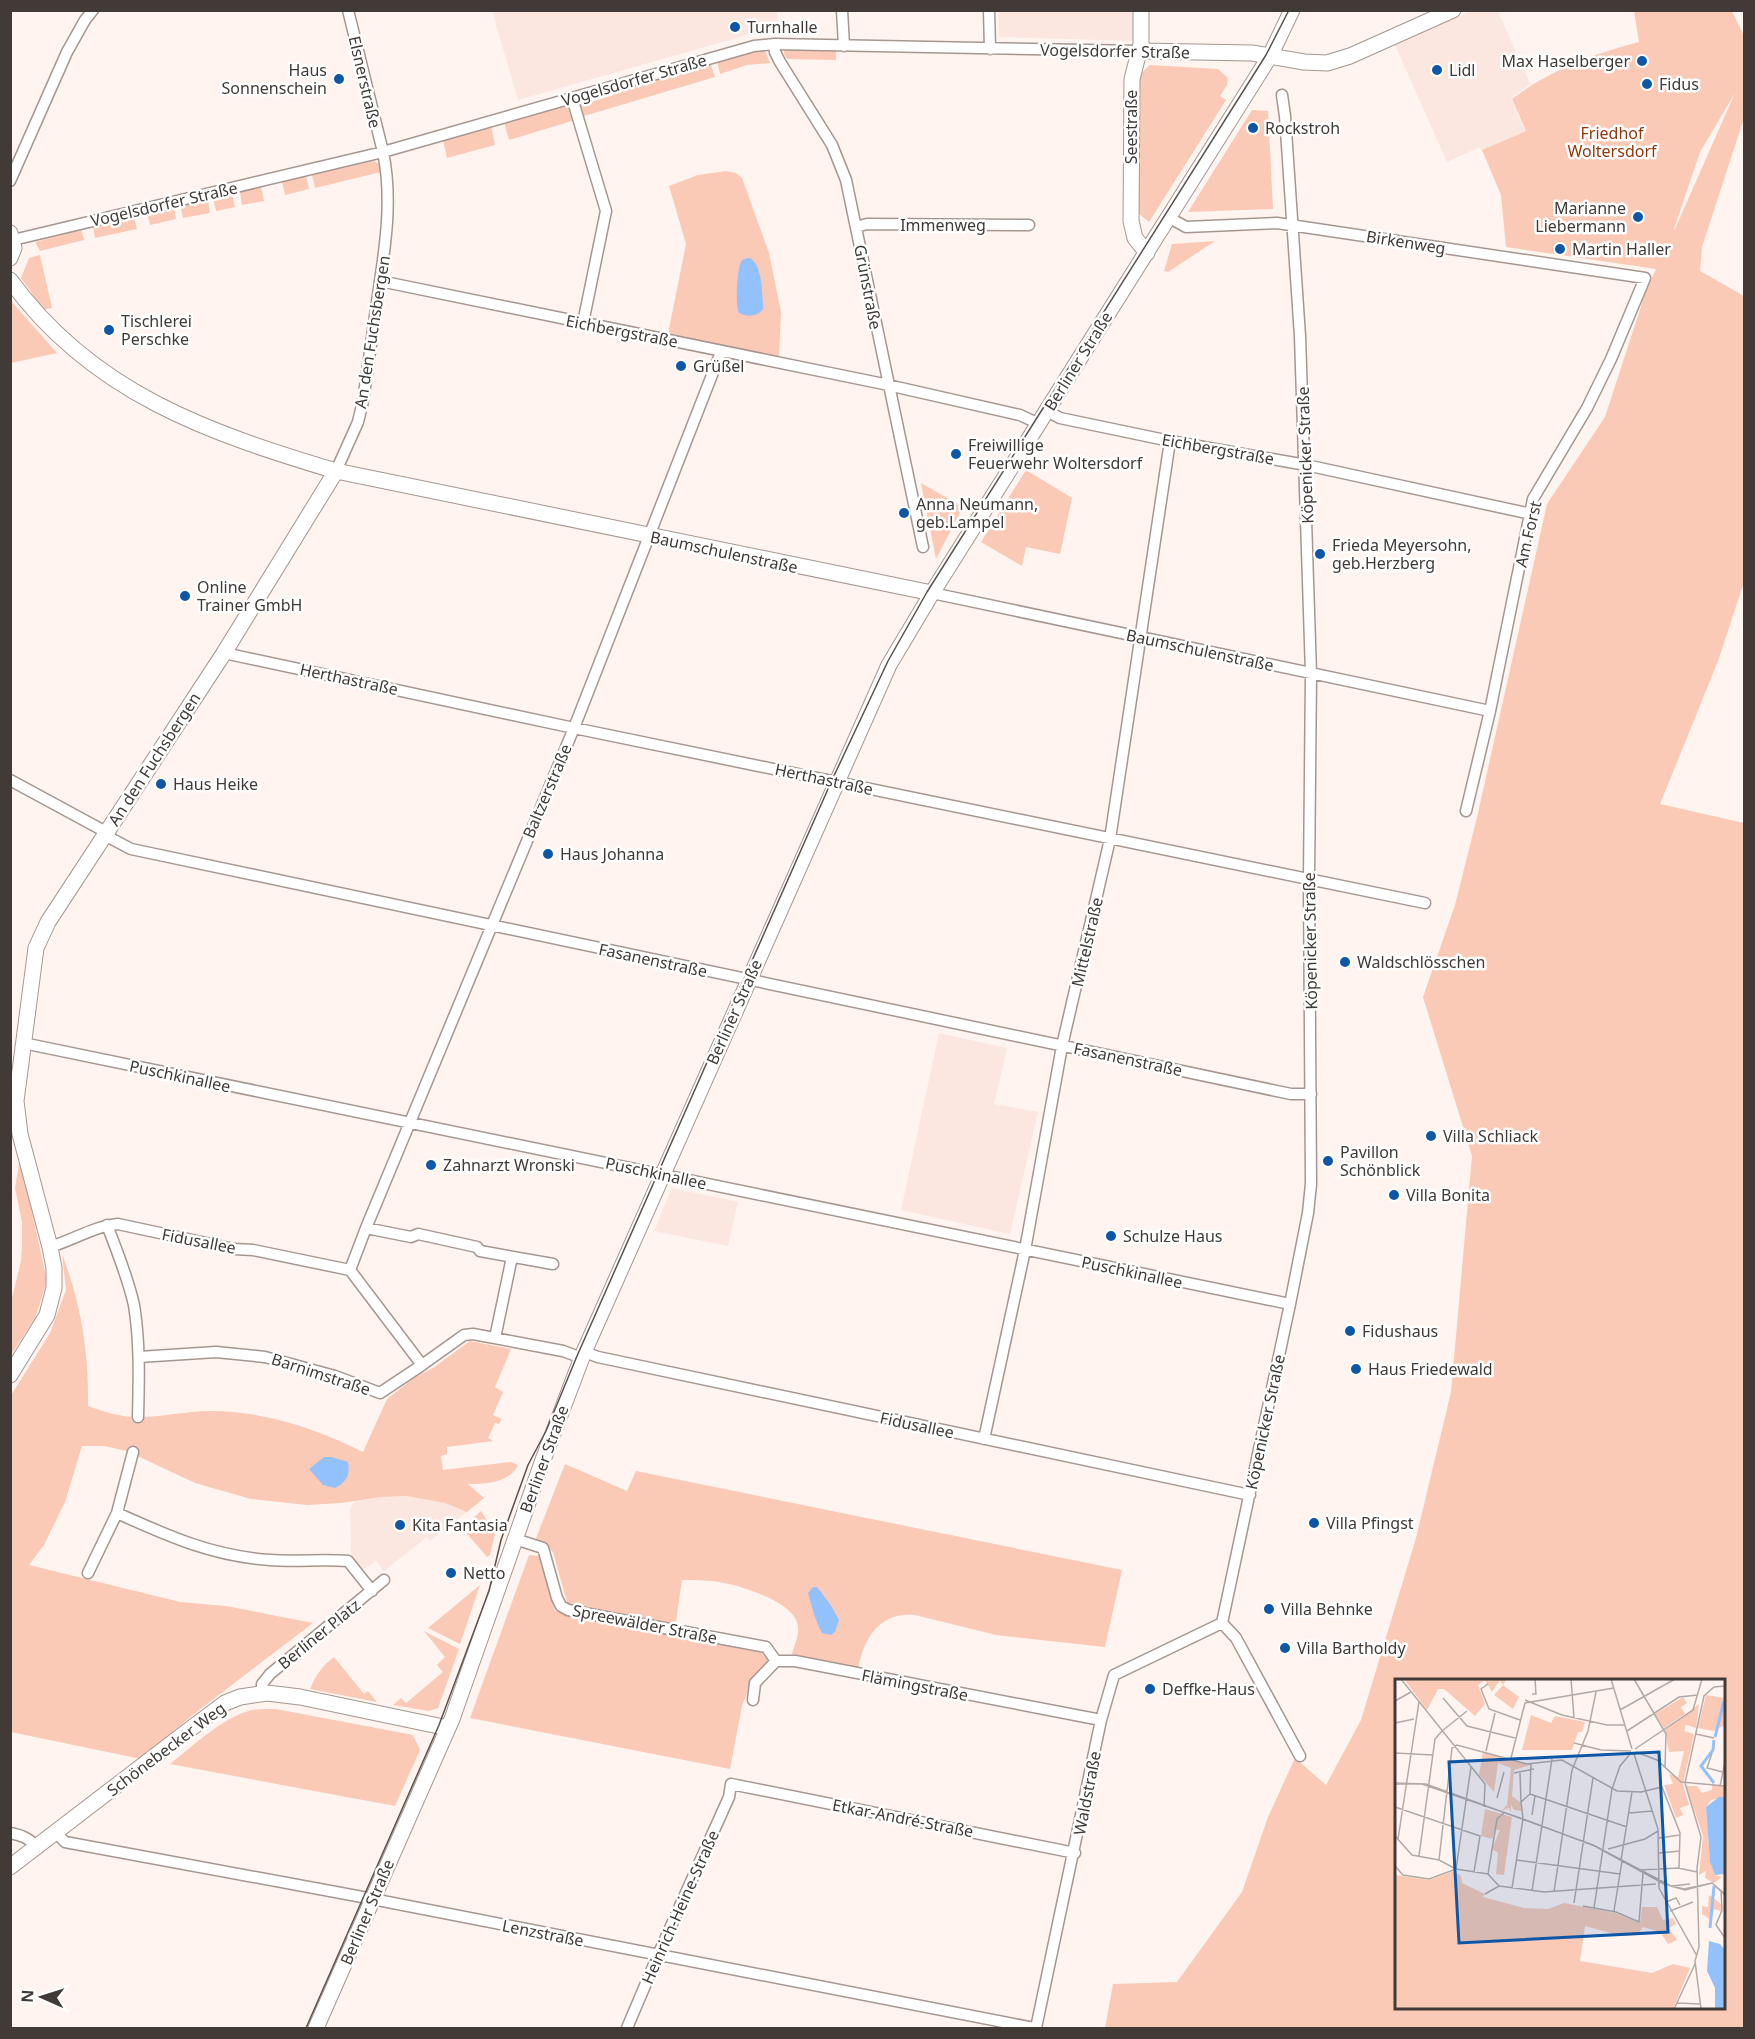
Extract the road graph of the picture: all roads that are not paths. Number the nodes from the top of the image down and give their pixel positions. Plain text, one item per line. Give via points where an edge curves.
1 (93, 10) edge
2 (348, 10) edge
3 (842, 10) edge
4 (989, 10) edge
5 (1142, 10) edge
6 (1292, 10) edge
7 (1453, 10) edge
8 (774, 44) junction
9 (844, 46) junction
10 (990, 49) junction
11 (1140, 51) junction
12 (1270, 56) junction
13 (1282, 94) dead end
14 (572, 98) junction
15 (382, 152) junction
16 (10, 181) edge
17 (1168, 217) junction
18 (1029, 225) dead end
19 (1292, 225) junction
20 (856, 227) junction
21 (12, 236) edge
22 (1142, 248) junction
23 (10, 258) edge
24 (1646, 278) joint
25 (10, 280) edge
26 (380, 281) junction
27 (583, 322) junction
28 (721, 352) junction
29 (888, 386) junction
30 (1043, 417) junction
31 (1170, 441) junction
32 (1306, 465) junction
33 (336, 471) junction
34 (1532, 514) junction
35 (649, 536) junction
36 (923, 547) dead end
37 (932, 593) junction
38 (1140, 637) junction
39 (224, 652) junction
40 (1311, 673) junction
41 (1490, 711) junction
42 (574, 728) junction
43 (10, 780) edge
44 (836, 781) junction
45 (1466, 811) dead end
46 (106, 832) junction
47 (1110, 839) junction
48 (1309, 879) junction
49 (1425, 903) dead end
50 (491, 925) junction
51 (748, 980) junction
52 (23, 1043) junction
53 (1062, 1046) junction
54 (1311, 1094) junction
55 (411, 1123) junction
56 (663, 1175) junction
57 (107, 1225) junction
58 (366, 1228) junction
59 (50, 1247) junction
60 (1025, 1250) junction
61 (512, 1257) junction
62 (554, 1264) dead end
63 (350, 1270) junction
64 (1290, 1304) junction
65 (495, 1338) junction
66 (583, 1355) junction
67 (139, 1357) junction
68 (422, 1365) junction
69 (10, 1375) edge
70 (138, 1417) dead end
71 (984, 1439) junction
72 (133, 1452) dead end
73 (1250, 1495) junction
74 (117, 1513) junction
75 (515, 1539) junction
76 (88, 1573) dead end
77 (384, 1580) dead end
78 (372, 1591) junction
79 (1222, 1623) junction
80 (776, 1661) junction
81 (262, 1693) junction
82 (753, 1700) dead end
83 (1101, 1720) junction
84 (448, 1728) junction
85 (1300, 1756) dead end
86 (731, 1784) joint
87 (10, 1833) edge
88 (56, 1833) junction
89 (37, 1847) junction
90 (1075, 1853) junction
91 (10, 1867) edge
92 (372, 1900) junction
93 (658, 1956) junction
94 (316, 2028) edge
95 (627, 2028) edge
96 (1035, 2028) edge

1 - 16 street via 67,52
2 - 15 street, Elsnerstraße
3 - 9 street
4 - 10 street
5 - 11 street, Seestraße
6 - 12 street, Berliner Straße
7 - 12 street, Vogelsdorfer Straße via 1327,63
8 - 9 street, Vogelsdorfer Straße
8 - 14 street, Vogelsdorfer Straße via 731,52
8 - 20 street, Grünstraße via 780,62 832,145 846,180
9 - 10 street, Vogelsdorfer Straße
10 - 11 street, Vogelsdorfer Straße
11 - 12 street, Vogelsdorfer Straße
11 - 22 street, Seestraße via 1131,90 1131,221
12 - 17 street, Berliner Straße
13 - 19 street, Köpenicker Straße
14 - 15 street, Vogelsdorfer Straße
14 - 27 street via 606,211
15 - 21 street, Vogelsdorfer Straße
15 - 26 street, An den Fuchsbergen via 388,192
17 - 19 street, Birkenweg via 1186,226
17 - 22 street, Berliner Straße
18 - 20 street, Immenweg
19 - 24 street, Birkenweg
19 - 32 street, Köpenicker Straße
20 - 29 street, Grünstraße
21 - 23 street via 14,248
22 - 30 street, Berliner Straße
24 - 34 street, Am Forst via 1587,408 1533,499
25 - 33 street, Baumschulenstraße via 56,334 94,367 120,383 212,430
26 - 27 street, Eichbergstraße
26 - 33 street, An den Fuchsbergen via 363,401
27 - 28 street, Eichbergstraße
28 - 29 street, Eichbergstraße
28 - 35 street, Baltzerstraße
29 - 30 street, Eichbergstraße
29 - 36 street, Grünstraße
30 - 31 street, Eichbergstraße
30 - 37 street, Berliner Straße
31 - 32 street, Eichbergstraße
31 - 38 street, Mittelstraße
32 - 34 street, Eichbergstraße
32 - 40 street, Köpenicker Straße
33 - 35 street, Baumschulenstraße
33 - 39 street, An den Fuchsbergen
34 - 41 street, Am Forst
35 - 37 street, Baumschulenstraße
35 - 42 street, Baltzerstraße
37 - 38 street, Baumschulenstraße
37 - 44 street, Berliner Straße via 889,665
38 - 40 street, Baumschulenstraße
38 - 47 street, Mittelstraße
39 - 42 street, Herthastraße
39 - 46 street, An den Fuchsbergen
40 - 41 street, Baumschulenstraße
40 - 48 street, Köpenicker Straße
41 - 45 street, Am Forst
42 - 44 street, Herthastraße
42 - 50 street, Baltzerstraße
43 - 46 street, Fasanenstraße
44 - 47 street, Herthastraße
44 - 51 street, Berliner Straße
46 - 50 street, Fasanenstraße via 131,849
46 - 52 street, An den Fuchsbergen via 48,922 36,948
47 - 48 street, Herthastraße
47 - 53 street, Mittelstraße
48 - 49 street, Herthastraße
48 - 54 street, Köpenicker Straße
50 - 51 street, Fasanenstraße
50 - 55 street, Baltzerstraße
51 - 53 street, Fasanenstraße
51 - 56 street, Berliner Straße
52 - 55 street, Puschkinallee
52 - 59 street, An den Fuchsbergen via 16,1101 20,1134
53 - 54 street, Fasanenstraße via 1291,1094
53 - 60 street, Mittelstraße
54 - 64 street, Köpenicker Straße via 1311,1184
55 - 56 street, Puschkinallee
55 - 58 street, Baltzerstraße
56 - 60 street, Puschkinallee
56 - 66 street, Berliner Straße
57 - 59 street, Fidusallee
57 - 63 street, Fidusallee
57 - 67 street via 134,1304
58 - 61 street via 411,1237 418,1234
58 - 63 street
59 - 69 street, An den Fuchsbergen via 54,1288 47,1316
60 - 64 street, Puschkinallee
60 - 71 street, Mittelstraße
61 - 62 street
61 - 65 street
63 - 68 street
64 - 73 street, Köpenicker Straße
65 - 66 street, Fidusallee
65 - 68 street, Fidusallee via 464,1335
66 - 71 street, Fidusallee
66 - 75 street, Berliner Straße
67 - 68 street, Barnimstraße via 216,1352 264,1357 327,1373 380,1393
67 - 70 street
71 - 73 street, Fidusallee
72 - 74 street
73 - 79 street, Köpenicker Straße
74 - 76 street
74 - 78 street via 175,1539 227,1555 298,1562 348,1561
75 - 80 street, Spreewälder Straße via 543,1548 557,1598 568,1610 766,1647
75 - 84 street, Berliner Straße
77 - 78 street, Berliner Platz
78 - 81 street, Berliner Platz via 270,1674 262,1684
79 - 83 street, Waldstraße via 1114,1675
79 - 85 street via 1236,1638
80 - 82 street via 756,1683
80 - 83 street, Flämingstraße via 795,1661
81 - 84 street, Schönebecker Weg
81 - 88 street, Schönebecker Weg via 225,1703
83 - 90 street, Waldstraße
84 - 92 street, Berliner Straße
86 - 90 street, Etkar-André-Straße
86 - 93 street, Heinrich-Heine-Straße via 729,1797
87 - 89 street via 22,1835
88 - 89 street, Schönebecker Weg
88 - 92 street, Lenzstraße via 65,1842
89 - 91 street, Schönebecker Weg
90 - 96 street, Waldstraße
92 - 93 street, Lenzstraße
92 - 94 street, Berliner Straße
93 - 95 street, Heinrich-Heine-Straße
93 - 96 street, Lenzstraße

